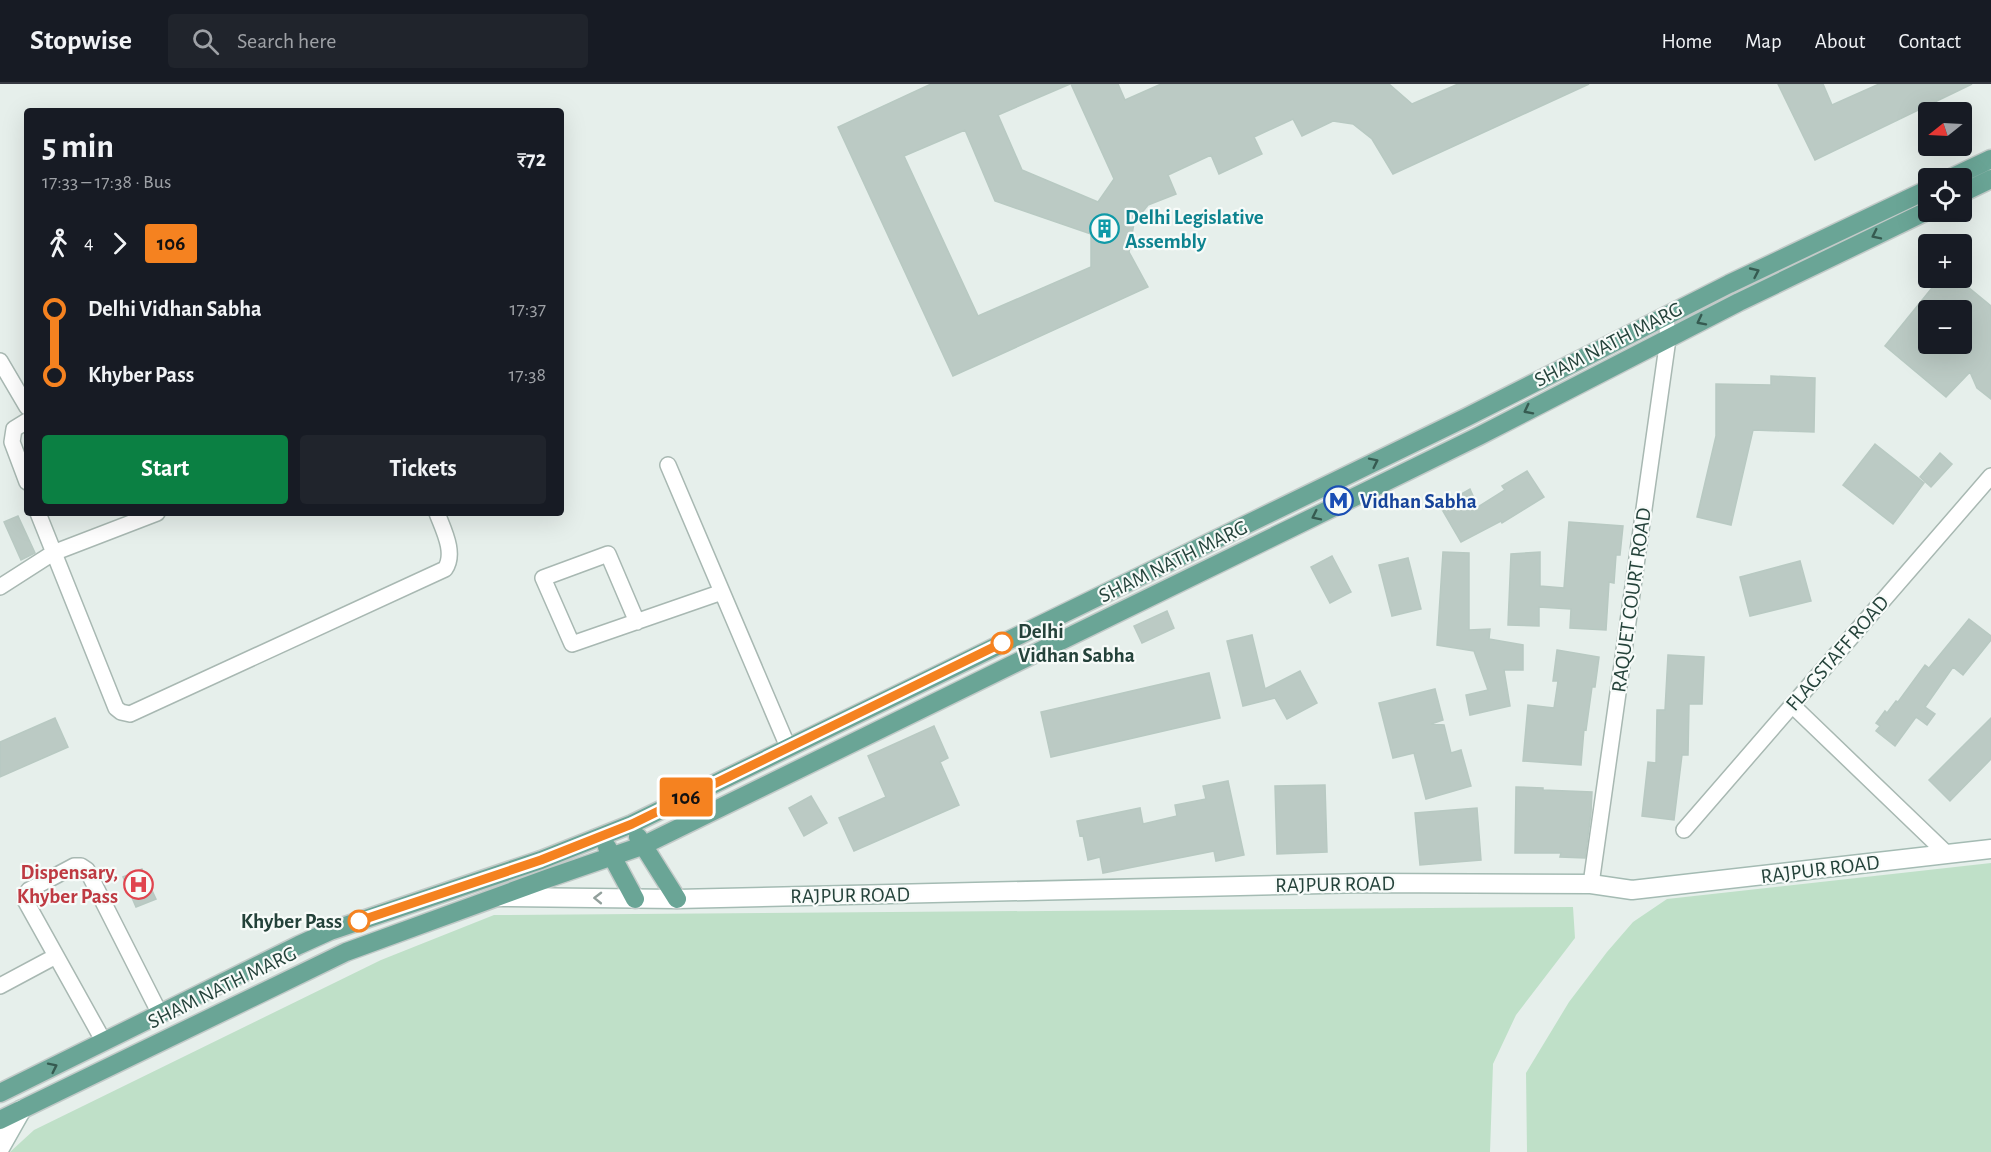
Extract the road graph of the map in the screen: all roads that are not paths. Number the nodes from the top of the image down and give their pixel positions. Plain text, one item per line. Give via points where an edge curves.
1 (1991, 159) edge
2 (1972, 168) edge
3 (1991, 179) edge
4 (1972, 189) edge
5 (1918, 194) edge
6 (1918, 215) edge
7 (1665, 316) junction
8 (1668, 339) junction
9 (0, 361) edge
10 (24, 402) edge
11 (24, 424) edge
12 (668, 465) dead end
13 (24, 474) edge
14 (1991, 476) edge
15 (39, 516) edge
16 (149, 516) edge
17 (438, 516) edge
18 (53, 553) junction
19 (0, 588) edge
20 (722, 592) junction
21 (637, 622) junction
22 (1792, 705) junction
23 (789, 747) junction
24 (632, 824) junction
25 (1684, 830) dead end
26 (601, 836) junction
27 (642, 846) junction
28 (1991, 849) edge
29 (1947, 854) junction
30 (612, 856) junction
31 (1591, 884) junction
32 (495, 897) junction
33 (635, 899) junction
34 (677, 899) junction
35 (56, 956) junction
36 (0, 986) edge
37 (160, 1014) junction
38 (104, 1042) junction
39 (0, 1093) edge
40 (22, 1109) junction
41 (0, 1120) edge
42 (0, 1148) edge

1 - 2 main road
3 - 4 main road
7 -> 5 main road, SHAM NATH MARG
6 -> 8 main road, SHAM NATH MARG
7 - 8 street, RAQUET COURT ROAD
23 -> 7 main road, SHAM NATH MARG via 1457,422
8 -> 27 main road, SHAM NATH MARG
8 - 31 street, RAQUET COURT ROAD
9 - 10 street
11 - 13 street via 12,435
12 - 20 street
14 - 22 street, FLAGSTAFF ROAD
15 - 18 street
16 - 18 street
17 - 18 street via 450,553 446,569 130,714 116,708
18 - 19 street
20 - 21 street
20 - 23 street
21 - 21 street via 572,644 543,578 608,554
22 - 25 street, FLAGSTAFF ROAD
22 - 29 street
23 - 24 main road, SHAM NATH MARG
24 - 26 main road, SHAM NATH MARG
24 - 27 main road
26 - 30 main road
26 - 37 main road, SHAM NATH MARG via 330,931
27 - 30 main road, SHAM NATH MARG
27 - 34 main road
28 - 29 street, RAJPUR ROAD
29 - 31 street, RAJPUR ROAD via 1632,890
30 - 32 main road, SHAM NATH MARG
30 - 33 main road
31 - 34 street, RAJPUR ROAD via 1366,883
33 -> 32 street, RAJPUR ROAD
32 - 40 main road, SHAM NATH MARG via 346,952
33 - 34 street, RAJPUR ROAD
35 - 36 street
35 - 37 street via 25,900 26,895 74,866 81,866 87,870
35 - 38 street
37 - 38 main road, SHAM NATH MARG
39 -> 38 main road, SHAM NATH MARG
40 - 41 main road, SHAM NATH MARG
40 - 42 street

